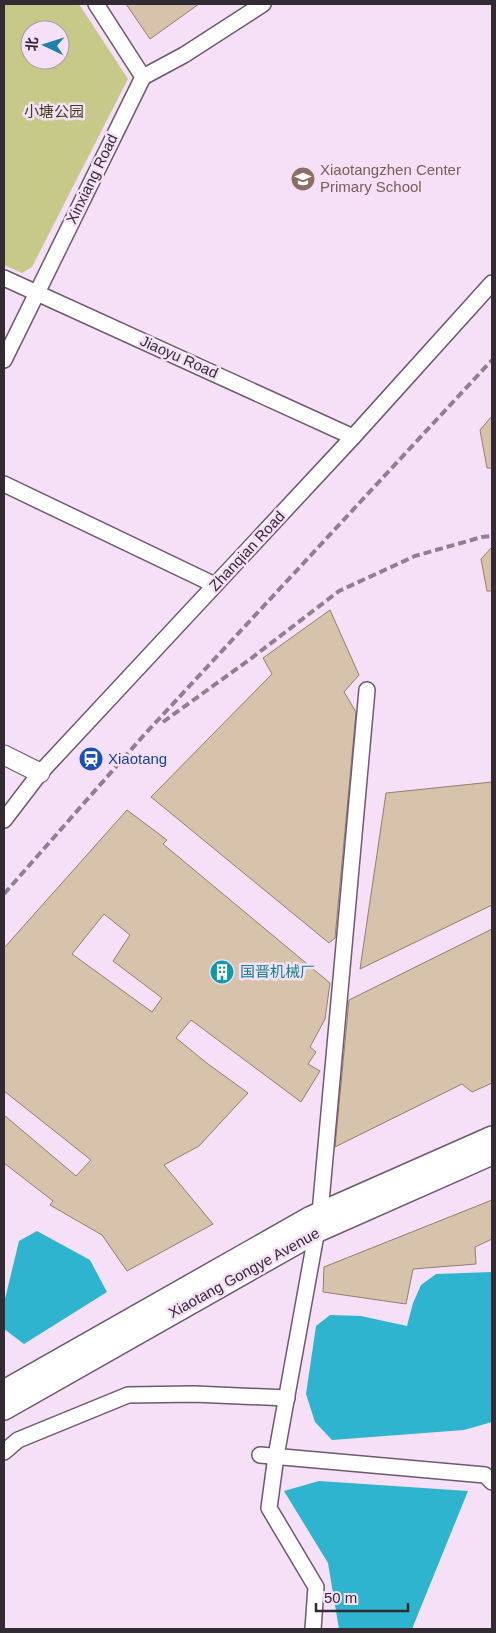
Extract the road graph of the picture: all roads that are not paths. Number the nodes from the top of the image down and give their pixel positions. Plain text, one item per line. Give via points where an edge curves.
1 (96, 4) edge
2 (263, 4) edge
3 (143, 77) junction
4 (4, 278) edge
5 (492, 283) edge
6 (36, 292) junction
7 (4, 360) edge
8 (354, 437) junction
9 (4, 484) edge
10 (215, 585) junction
11 (366, 690) dead end
12 (4, 755) edge
13 (40, 773) junction
14 (4, 820) edge
15 (492, 1137) edge
16 (492, 1154) edge
17 (319, 1222) junction
18 (4, 1391) edge
19 (287, 1398) junction
20 (4, 1409) edge
21 (4, 1452) edge
22 (260, 1455) dead end
23 (276, 1456) junction
24 (492, 1482) edge
25 (313, 1629) edge

1 - 3 street
2 - 3 street via 184,55
3 - 6 street, Xinxiang Road
4 - 6 street, Jiaoyu Road
5 - 8 street, Zhanqian Road
6 - 7 street, Xinxiang Road
6 - 8 street, Jiaoyu Road
8 - 10 street, Zhanqian Road
9 - 10 street
10 - 13 street, Zhanqian Road
11 - 17 street
12 - 13 street
13 - 14 street, Zhanqian Road
15 - 17 main road, Xiaotang Gongye Avenue
16 - 17 main road, Xiaotang Gongye Avenue
17 - 18 main road, Xiaotang Gongye Avenue
17 - 19 street
17 - 20 main road, Xiaotang Gongye Avenue
19 - 21 street via 128,1395 18,1440
19 - 23 street
22 - 23 street
23 - 24 street via 485,1475
23 - 25 street via 269,1508 316,1587

